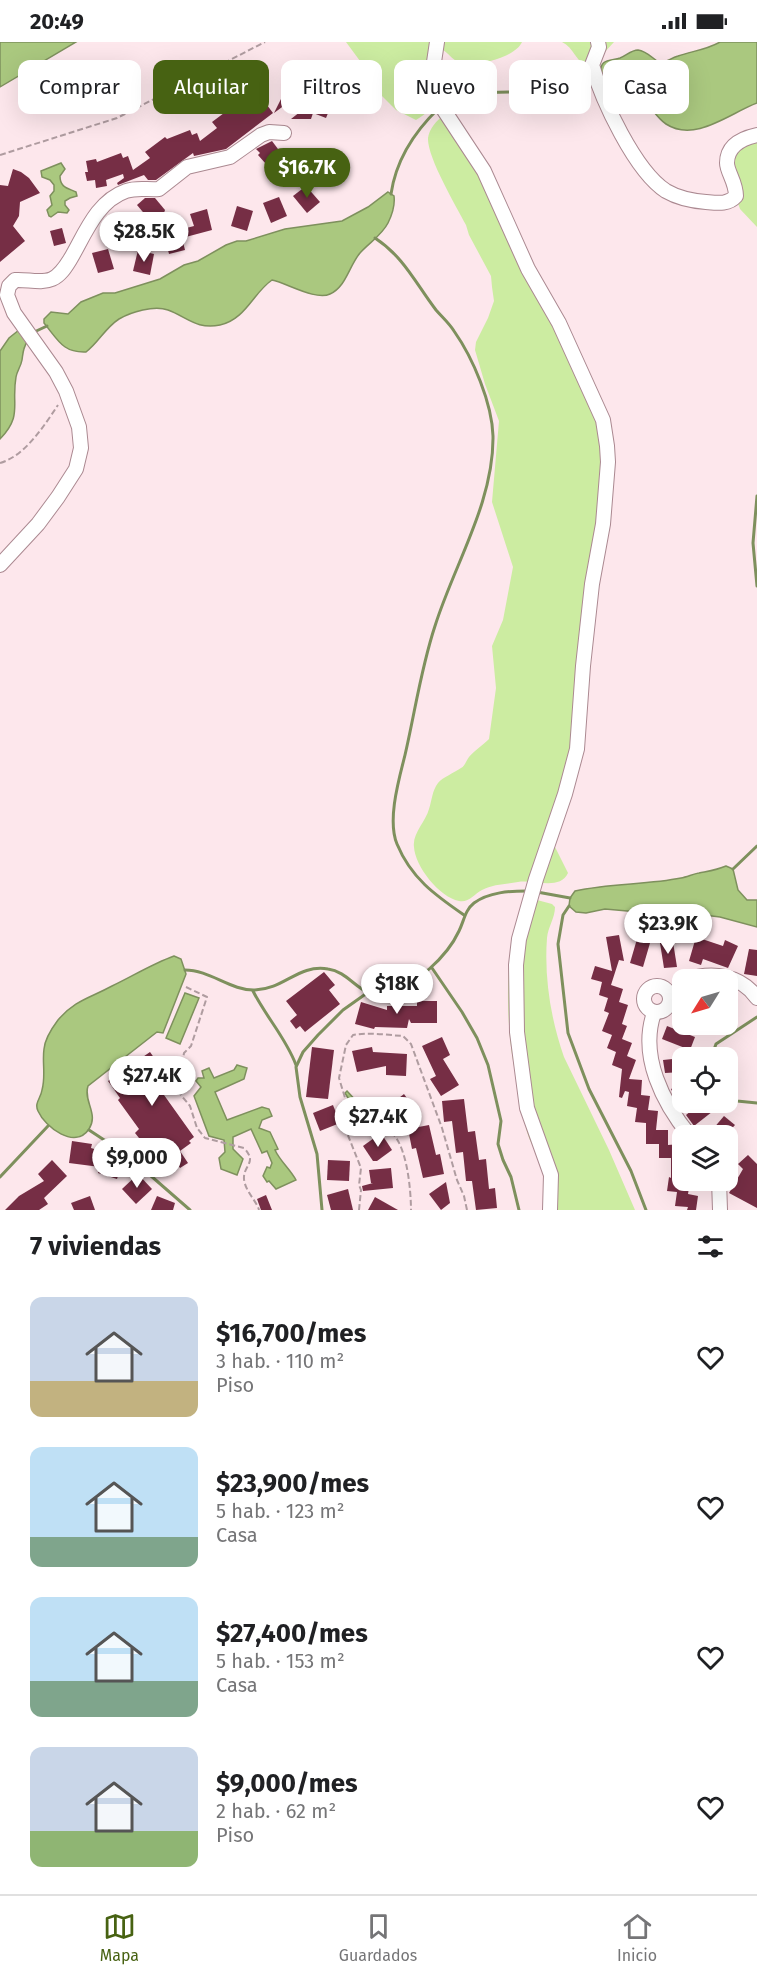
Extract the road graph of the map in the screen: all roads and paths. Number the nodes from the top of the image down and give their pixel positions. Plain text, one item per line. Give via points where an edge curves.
1 (265, 42) edge
2 (438, 42) edge
3 (598, 42) edge
4 (284, 133) dead end
5 (757, 135) edge
6 (0, 155) edge
7 (58, 405) dead end
8 (0, 464) edge
9 (0, 565) edge
10 (738, 981) edge
11 (186, 987) dead end
12 (672, 991) edge
13 (669, 993) junction
14 (757, 998) edge
15 (654, 1013) junction
16 (682, 1125) edge
17 (346, 1133) junction
18 (721, 1191) edge
19 (259, 1210) edge
20 (359, 1210) edge
21 (411, 1210) edge
22 (467, 1210) edge
23 (550, 1210) edge
24 (720, 1210) edge

1 - 6 path via 117,118
2 - 23 lane via 430,82 432,92 484,171 603,420 607,446 603,524 592,584 577,749 519,939 516,965 516,1032 526,1108 551,1175
3 - 5 lane via 592,65 597,82 646,171 666,191 687,200 732,200 736,185 727,163 732,146
4 - 9 lane via 269,132 230,157 187,167 159,189 126,191 97,213 65,269 55,278 12,282 7,295 19,322 66,391 79,427 81,448 76,469 58,497
7 - 8 path via 30,442 11,460
10 - 14 lane
11 - 19 path via 207,997 182,1065 168,1070 176,1089 190,1106 201,1134 244,1148 251,1158 244,1180
12 - 13 lane
13 - 15 lane via 667,1009
13 - 15 lane via 659,986 647,990 644,1004
15 - 16 lane via 649,1040 657,1078 666,1101
17 - 20 path via 361,1168
17 - 21 path via 386,1129 393,1134 408,1172
17 - 22 path via 349,1111 339,1078 346,1045 353,1035 365,1033 403,1036 411,1044 422,1071
18 - 24 lane

